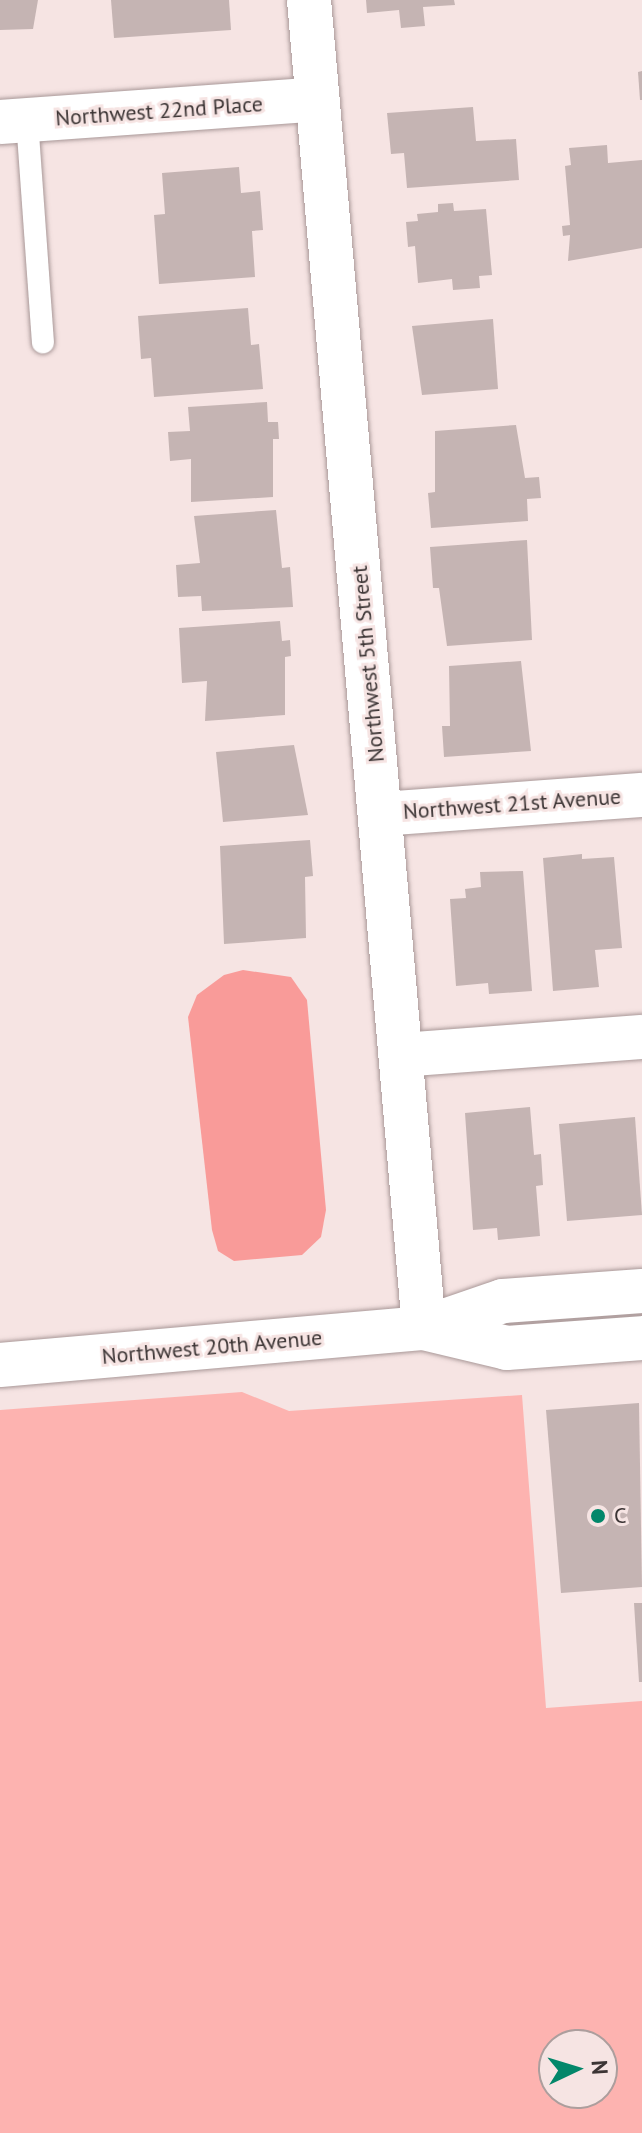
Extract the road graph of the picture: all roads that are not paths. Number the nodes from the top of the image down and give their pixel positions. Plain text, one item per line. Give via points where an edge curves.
1 (309, 0) edge
2 (317, 99) junction
3 (14, 121) edge
4 (43, 342) dead end
5 (642, 795) edge
6 (381, 814) junction
7 (642, 1037) edge
8 (401, 1055) junction
9 (642, 1291) edge
10 (424, 1328) junction
11 (642, 1338) edge
12 (0, 1365) edge

1 - 2 street, Northwest 5th Street
2 - 3 street, Northwest 22nd Place
2 - 6 street, Northwest 5th Street
3 - 4 lane
5 - 6 street, Northwest 21st Avenue
6 - 8 street, Northwest 5th Street
7 - 8 street
8 - 10 street, Northwest 5th Street
9 - 10 street, Northwest 20th Avenue via 503,1301
10 - 11 street, Northwest 20th Avenue via 507,1348
10 - 12 street, Northwest 20th Avenue

